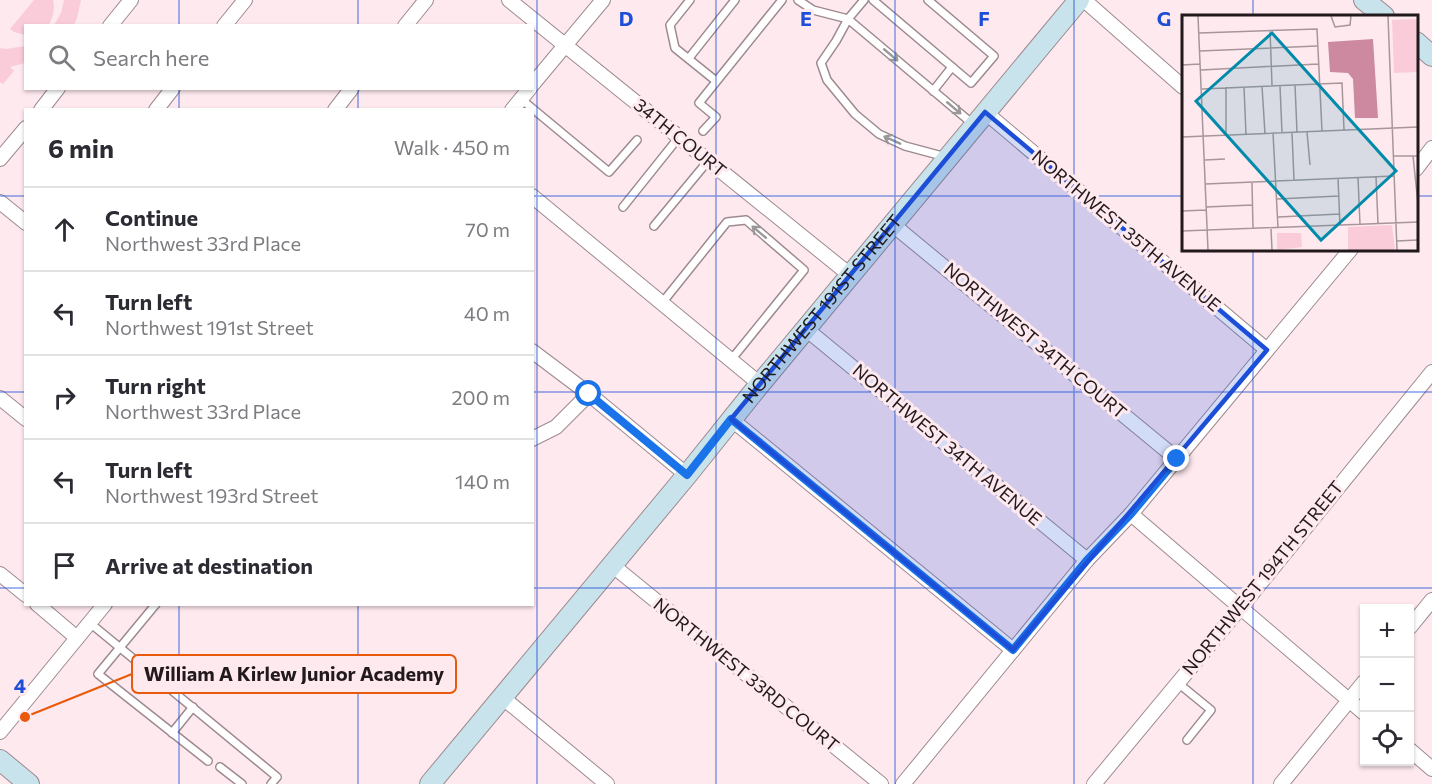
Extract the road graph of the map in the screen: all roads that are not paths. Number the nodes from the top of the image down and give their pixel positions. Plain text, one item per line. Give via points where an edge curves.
1 (131, 0) edge
2 (245, 0) edge
3 (426, 0) edge
4 (509, 0) edge
5 (603, 0) edge
6 (690, 0) edge
7 (735, 0) edge
8 (782, 0) edge
9 (798, 0) edge
10 (864, 0) edge
11 (873, 0) edge
12 (928, 0) edge
13 (1079, 0) edge
14 (1084, 0) edge
15 (1364, 0) edge
16 (1380, 15) edge
17 (848, 19) junction
18 (112, 24) edge
19 (227, 24) edge
20 (407, 24) edge
21 (1417, 43) edge
22 (565, 45) junction
23 (1432, 56) edge
24 (689, 58) junction
25 (952, 67) junction
26 (716, 81) junction
27 (534, 83) edge
28 (1182, 86) edge
29 (56, 90) edge
30 (171, 90) edge
31 (350, 90) edge
32 (933, 91) junction
33 (43, 108) edge
34 (158, 108) edge
35 (337, 108) edge
36 (534, 110) edge
37 (980, 119) junction
38 (24, 130) edge
39 (703, 131) dead end
40 (679, 137) junction
41 (637, 140) dead end
42 (1432, 148) edge
43 (947, 158) junction
44 (0, 159) edge
45 (708, 161) junction
46 (1417, 168) edge
47 (534, 198) edge
48 (0, 201) edge
49 (623, 207) dead end
50 (24, 221) edge
51 (892, 224) junction
52 (654, 226) dead end
53 (1350, 250) edge
54 (850, 275) junction
55 (662, 303) junction
56 (806, 329) junction
57 (1267, 350) junction
58 (534, 353) edge
59 (731, 360) junction
60 (1432, 372) edge
61 (760, 384) junction
62 (589, 394) junction
63 (0, 398) edge
64 (24, 417) edge
65 (731, 419) junction
66 (534, 438) edge
67 (1177, 459) junction
68 (687, 475) junction
69 (1131, 514) junction
70 (1087, 560) junction
71 (612, 565) junction
72 (0, 574) edge
73 (24, 593) edge
74 (1432, 600) edge
75 (39, 606) edge
76 (103, 606) edge
77 (154, 606) edge
78 (1241, 607) junction
79 (1414, 622) edge
80 (90, 623) junction
81 (77, 638) junction
82 (119, 647) junction
83 (1013, 650) junction
84 (1178, 683) junction
85 (1360, 688) edge
86 (502, 697) junction
87 (1349, 700) junction
88 (192, 707) junction
89 (1364, 712) edge
90 (0, 732) edge
91 (172, 733) junction
92 (1187, 740) dead end
93 (1414, 753) edge
94 (0, 760) edge
95 (208, 761) dead end
96 (220, 767) dead end
97 (1432, 769) edge
98 (29, 784) edge
99 (242, 784) edge
100 (271, 784) edge
101 (430, 784) edge
102 (607, 784) edge
103 (881, 784) edge
104 (903, 784) edge
105 (1094, 784) edge
106 (1281, 784) edge

1 - 18 street
2 - 19 street
3 - 20 street
4 - 22 street, 34TH COURT
5 - 22 street
6 - 24 lane via 670,25 675,48
7 - 24 lane
8 - 26 lane
9 - 17 lane via 813,10
10 - 17 lane
11 - 25 lane
12 - 25 lane via 994,56 971,83
13 - 37 street, NORTHWEST 191ST STREET
14 - 28 street
15 - 16 street
17 -> 32 lane
43 -> 17 lane via 879,134 855,114 827,80 821,63
21 - 23 street
22 - 27 street
22 - 40 street, 34TH COURT
24 - 26 lane
25 - 32 lane
26 - 39 lane via 699,103 716,117
29 - 33 street
30 - 34 street
31 - 35 street
32 -> 37 lane
36 - 41 lane via 609,172
37 - 43 street, NORTHWEST 191ST STREET
37 - 57 street, NORTHWEST 35TH AVENUE
38 - 44 street
40 - 45 street, 34TH COURT
40 - 49 lane
42 - 46 street
43 - 51 street, NORTHWEST 191ST STREET
45 - 52 lane
45 - 54 street, 34TH COURT
47 - 55 street
48 - 50 street
51 - 54 street, NORTHWEST 191ST STREET
51 - 67 street, NORTHWEST 34TH COURT
53 - 57 street
54 - 56 street, NORTHWEST 191ST STREET
55 - 59 street
59 -> 55 lane via 804,270 746,220 727,222
56 - 61 street, NORTHWEST 191ST STREET
56 - 70 street, NORTHWEST 34TH AVENUE
57 - 67 street
58 - 62 street
59 - 61 street
60 - 78 street, NORTHWEST 194TH STREET
61 - 65 street, NORTHWEST 191ST STREET
62 - 66 street via 556,427
62 - 68 street
63 - 64 street
65 - 68 street, NORTHWEST 191ST STREET
65 - 83 street
67 - 69 street
68 - 71 street, NORTHWEST 191ST STREET
69 - 70 street
69 - 78 street
70 - 83 street
71 - 86 street, NORTHWEST 191ST STREET
71 - 103 street, NORTHWEST 33RD COURT
72 - 73 street
74 - 79 street
75 - 81 street
76 - 80 street
77 - 82 lane
78 - 84 street, NORTHWEST 194TH STREET
78 - 87 street
80 - 81 street
80 - 82 lane
81 - 90 street
82 - 88 lane
82 - 91 lane via 98,674
83 - 104 street
84 - 92 lane via 1211,710
84 - 105 street, NORTHWEST 194TH STREET
85 - 87 street
86 - 101 street, NORTHWEST 191ST STREET
86 - 102 street
87 - 89 street
87 - 106 street
88 - 91 lane
88 - 100 lane via 277,777
91 - 95 lane
93 - 97 street
94 - 98 street
96 - 99 lane

